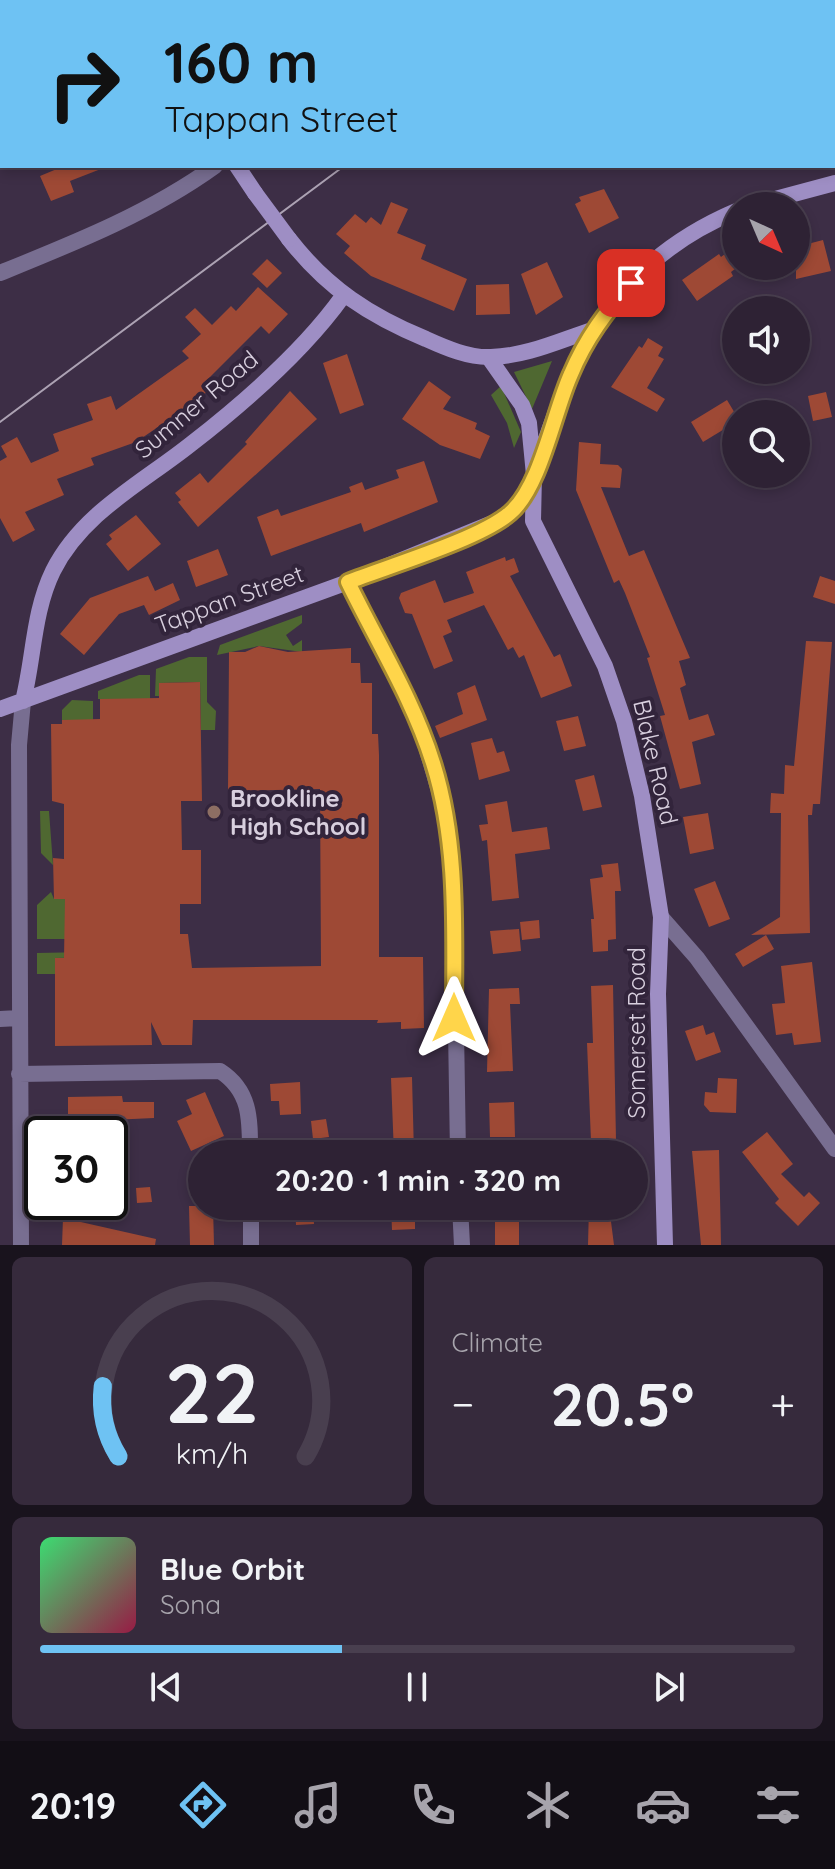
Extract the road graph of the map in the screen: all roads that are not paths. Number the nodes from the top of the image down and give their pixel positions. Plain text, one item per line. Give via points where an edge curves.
1 (212, 168) edge
2 (238, 168) edge
3 (835, 183) edge
4 (801, 192) edge
5 (722, 217) edge
6 (0, 273) edge
7 (343, 296) junction
8 (592, 330) junction
9 (489, 358) junction
10 (534, 475) junction
11 (348, 582) junction
12 (23, 701) junction
13 (0, 709) edge
14 (661, 917) junction
15 (19, 1018) junction
16 (0, 1019) edge
17 (19, 1074) junction
18 (249, 1140) edge
19 (458, 1140) edge
20 (835, 1149) edge
21 (251, 1220) edge
22 (461, 1220) edge
23 (21, 1245) edge
24 (251, 1245) edge
25 (462, 1245) edge
26 (665, 1245) edge

1 - 6 street via 157,203
2 - 7 street, bridge via 289,239
3 - 4 street
5 - 8 street, Tappan Street via 658,257
7 - 9 street via 416,335
7 - 12 street, Sumner Road via 275,370 215,425 111,502 60,559 34,629
8 - 9 street via 533,352
8 - 10 street, Tappan Street via 564,389
9 - 10 street, Blake Road via 529,423
10 - 11 street, Tappan Street via 519,503 500,520
10 - 14 street, Blake Road via 533,521 605,666 624,721
11 - 12 street, Tappan Street
11 - 19 street via 419,723 447,818 454,903
12 - 13 street, Tappan Street
12 - 15 street
14 - 20 street via 697,958
14 - 26 street, Somerset Road
15 - 16 street
15 - 17 street
17 - 18 street via 220,1071 242,1090
17 - 23 street
21 - 24 street
22 - 25 street

